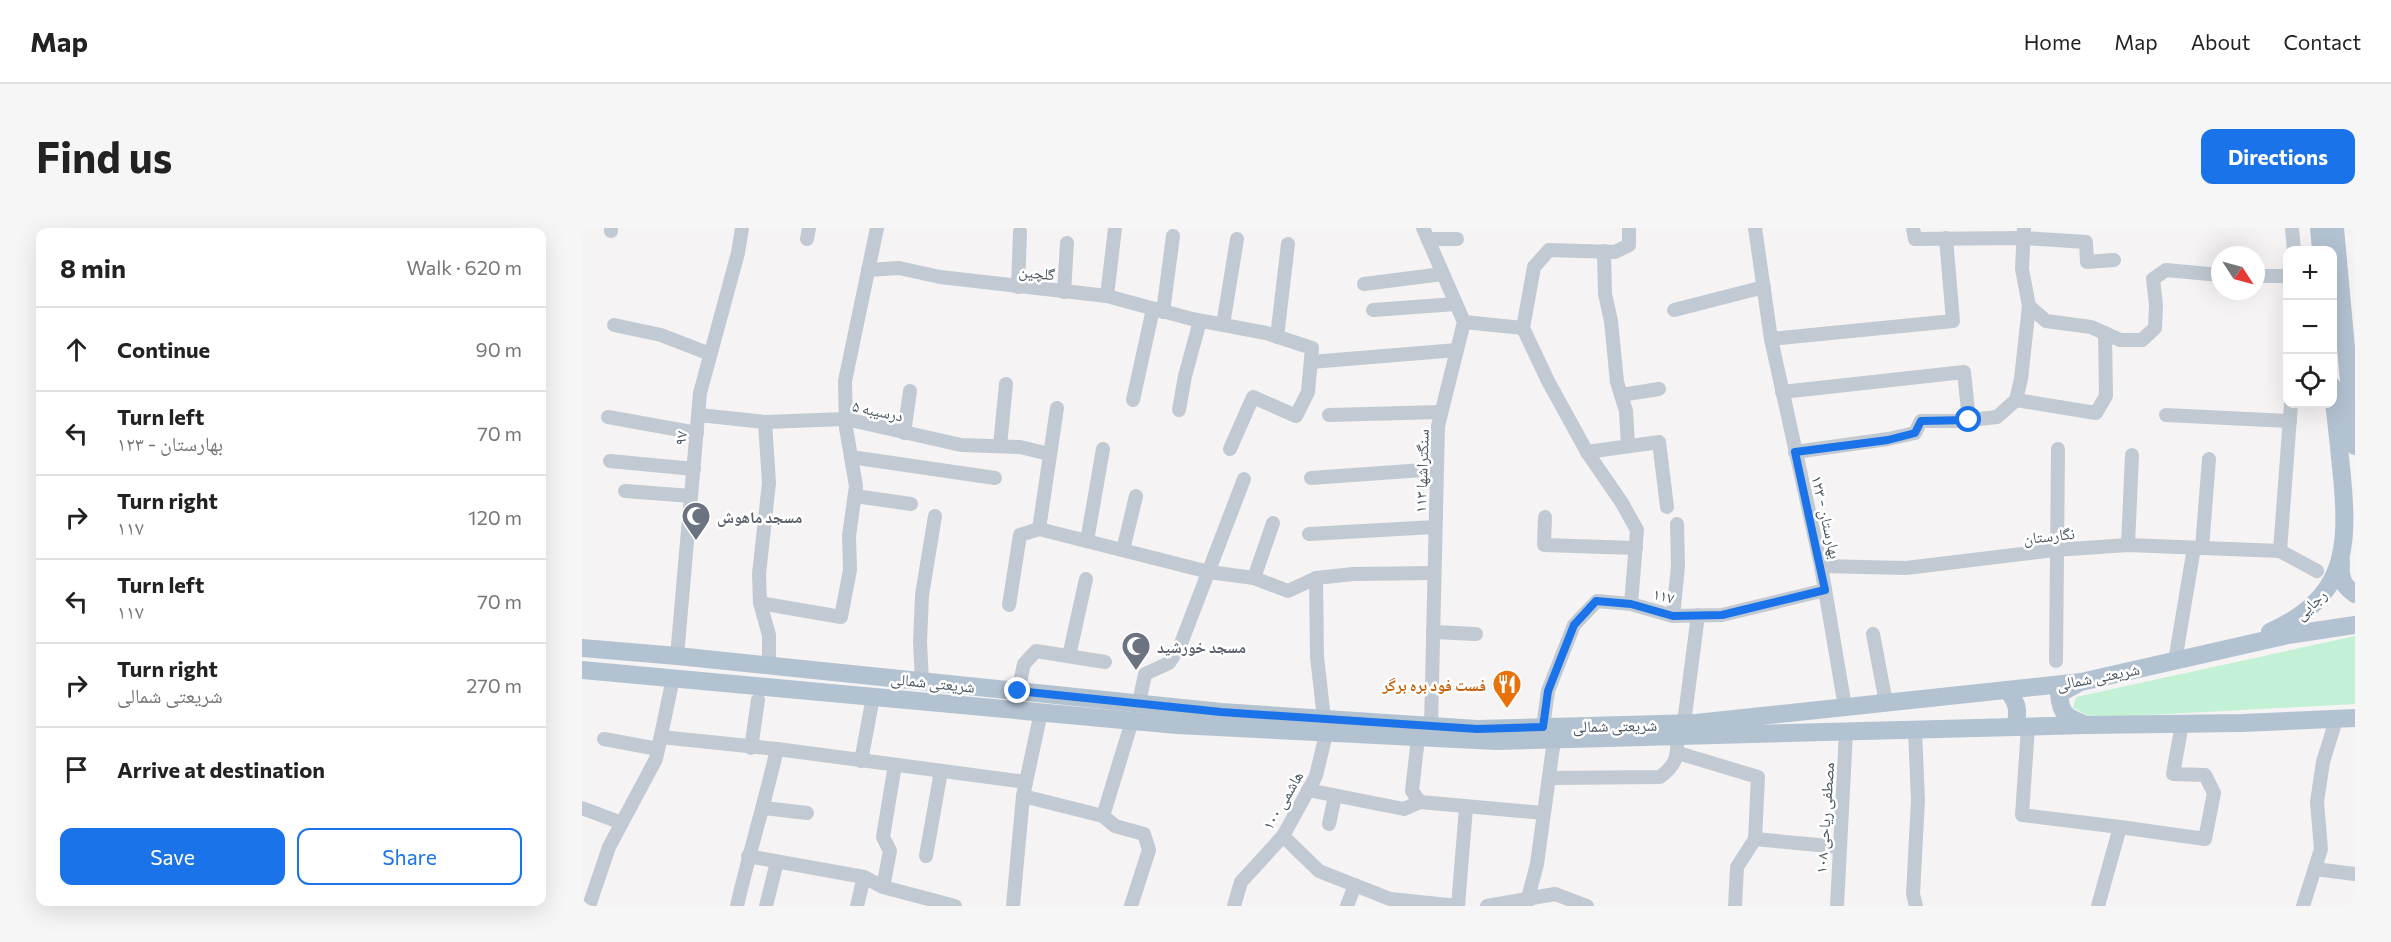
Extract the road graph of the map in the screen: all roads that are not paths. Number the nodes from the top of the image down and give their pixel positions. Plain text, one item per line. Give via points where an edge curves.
1 (742, 228) edge
2 (877, 228) edge
3 (1115, 228) edge
4 (1629, 228) edge
5 (1755, 228) edge
6 (1913, 228) edge
7 (2292, 228) edge
8 (2319, 228) edge
9 (2335, 228) edge
10 (1020, 232) dead end
11 (2024, 233) edge
12 (1425, 234) edge
13 (1173, 236) dead end
14 (1946, 238) junction
15 (1237, 239) dead end
16 (1457, 239) dead end
17 (1067, 243) dead end
18 (1288, 244) dead end
19 (2294, 246) edge
20 (2321, 246) edge
21 (1604, 251) junction
22 (2114, 260) dead end
23 (868, 270) junction
24 (1443, 274) junction
25 (2211, 274) edge
26 (2265, 276) edge
27 (2283, 276) edge
28 (1364, 284) dead end
29 (1018, 287) junction
30 (1764, 287) junction
31 (1064, 292) junction
32 (1107, 296) junction
33 (1456, 304) junction
34 (2029, 306) junction
35 (1158, 310) junction
36 (1373, 310) dead end
37 (1674, 310) dead end
38 (1200, 321) junction
39 (1464, 322) junction
40 (1223, 325) junction
41 (614, 326) dead end
42 (1523, 328) junction
43 (2105, 333) junction
44 (1277, 337) junction
45 (2350, 337) edge
46 (1772, 339) junction
47 (1457, 350) junction
48 (710, 354) junction
49 (1311, 362) junction
50 (1006, 384) dead end
51 (1659, 389) dead end
52 (910, 391) dead end
53 (1782, 392) junction
54 (1621, 395) junction
55 (1133, 400) dead end
56 (2016, 400) junction
57 (1057, 408) dead end
58 (2291, 408) edge
59 (2334, 408) edge
60 (1179, 410) dead end
61 (1441, 412) junction
62 (699, 415) junction
63 (1329, 415) dead end
64 (2166, 415) dead end
65 (608, 417) dead end
66 (1969, 420) junction
67 (2290, 421) junction
68 (765, 422) junction
69 (846, 424) junction
70 (904, 433) junction
71 (697, 434) junction
72 (1000, 446) junction
73 (1628, 446) junction
74 (2355, 446) edge
75 (1103, 449) dead end
76 (1230, 449) dead end
77 (2058, 449) dead end
78 (1587, 452) junction
79 (1795, 452) junction
80 (1048, 454) junction
81 (2132, 455) dead end
82 (851, 457) junction
83 (2209, 459) dead end
84 (610, 461) dead end
85 (1437, 469) junction
86 (694, 470) junction
87 (995, 478) dead end
88 (1311, 478) dead end
89 (1244, 479) dead end
90 (625, 490) dead end
91 (691, 496) junction
92 (855, 496) junction
93 (1136, 496) dead end
94 (911, 504) dead end
95 (1667, 507) dead end
96 (935, 516) dead end
97 (1545, 517) dead end
98 (1273, 523) dead end
99 (1677, 524) dead end
100 (1435, 527) junction
101 (1039, 529) junction
102 (1309, 534) dead end
103 (1087, 541) junction
104 (2128, 544) junction
105 (1636, 548) junction
106 (2198, 548) junction
107 (1123, 550) junction
108 (2055, 550) junction
109 (2280, 551) junction
110 (2341, 561) junction
111 (1821, 566) junction
112 (2317, 571) dead end
113 (1209, 572) junction
114 (1434, 573) junction
115 (1254, 578) junction
116 (1316, 578) junction
117 (1086, 579) dead end
118 (1825, 590) junction
119 (2355, 594) edge
120 (760, 603) junction
121 (1631, 604) junction
122 (1009, 605) dead end
123 (1698, 615) junction
124 (1673, 616) junction
125 (2355, 625) edge
126 (1433, 632) junction
127 (1476, 634) dead end
128 (1873, 634) dead end
129 (582, 648) edge
130 (2201, 655) junction
131 (677, 656) junction
132 (1069, 656) junction
133 (2056, 661) dead end
134 (2175, 661) junction
135 (1105, 662) dead end
136 (769, 665) junction
137 (582, 670) edge
138 (673, 678) junction
139 (922, 681) junction
140 (2081, 682) junction
141 (2007, 690) junction
142 (1018, 691) junction
143 (873, 697) junction
144 (758, 700) dead end
145 (1138, 703) junction
146 (1886, 703) junction
147 (1845, 707) junction
148 (1041, 712) junction
149 (2355, 718) edge
150 (1220, 719) junction
151 (2336, 720) junction
152 (1132, 721) junction
153 (2182, 724) junction
154 (2087, 725) junction
155 (1325, 726) junction
156 (2022, 727) junction
157 (1916, 730) junction
158 (1425, 732) junction
159 (1846, 732) junction
160 (1549, 734) junction
161 (604, 738) dead end
162 (1680, 738) junction
163 (660, 743) junction
164 (751, 748) junction
165 (777, 749) junction
166 (861, 761) junction
167 (895, 765) junction
168 (941, 771) junction
169 (1549, 778) junction
170 (1026, 782) junction
171 (1308, 790) junction
172 (1023, 796) junction
173 (1335, 796) junction
174 (1420, 802) junction
175 (582, 808) edge
176 (764, 808) junction
177 (1466, 808) junction
178 (807, 813) dead end
179 (1544, 813) junction
180 (1103, 816) junction
181 (622, 823) junction
182 (1329, 824) dead end
183 (2120, 827) junction
184 (1283, 836) junction
185 (1755, 839) junction
186 (1839, 847) junction
187 (748, 856) junction
188 (926, 856) dead end
189 (777, 862) junction
190 (2315, 869) junction
191 (2355, 874) edge
192 (864, 877) junction
193 (1355, 885) junction
194 (883, 887) junction
195 (911, 901) edge
196 (1527, 903) edge
197 (589, 906) edge
198 (737, 906) edge
199 (766, 906) edge
200 (857, 906) edge
201 (956, 906) edge
202 (1013, 906) edge
203 (1131, 906) edge
204 (1234, 906) edge
205 (1347, 906) edge
206 (1458, 906) edge
207 (1487, 906) edge
208 (1587, 906) edge
209 (1735, 906) edge
210 (1837, 906) edge
211 (1916, 906) edge
212 (2098, 906) edge
213 (2303, 906) edge

1 - 48 street, ۹۷
2 - 23 street
3 - 32 street
4 - 21 street via 1629,245 1615,252
5 - 30 street, بهارستان - ۱۲۳
6 - 14 street via 1915,239
7 - 19 street
8 - 20 main road
9 - 45 main road
10 - 29 street
11 - 14 street
11 - 22 street via 2086,242 2087,262
11 - 34 street via 2022,269
12 - 16 street
12 - 24 street
13 - 35 street
14 - 46 street via 1953,321
15 - 40 street
17 - 31 street
18 - 44 street
21 - 42 street via 1549,250 1534,267
21 - 54 street via 1605,294
23 - 29 street, گلچین via 899,268
23 - 69 street via 845,381
24 - 28 street
24 - 33 street
25 - 43 street via 2166,270 2153,279 2155,328 2142,340 2120,340
26 - 27 street
29 - 31 street, گلچین
30 - 37 street
30 - 46 street, بهارستان - ۱۲۳
31 - 32 street, گلچین
32 - 35 street, گلچین
33 - 36 street
33 - 39 street
34 - 43 street via 2046,321 2091,327
34 - 56 street
35 - 38 street, گلچین
35 - 55 street
38 - 40 street, گلچین
38 - 60 street
39 - 42 street
39 - 47 street, سنگتراشها ۱۱۳
40 - 44 street, گلچین
41 - 48 street via 661,335
42 - 78 street
43 - 56 street via 2106,396 2096,413
44 - 49 street, گلچین via 1312,348
45 - 74 main road
46 - 53 street, بهارستان - ۱۲۳
47 - 49 street
47 - 61 street, سنگتراشها ۱۱۳
48 - 62 street, ۹۷
49 - 76 street via 1308,392 1296,416 1252,397
50 - 72 street
51 - 54 street
52 - 70 street
53 - 66 street via 1964,372
53 - 79 street, بهارستان - ۱۲۳
54 - 73 street
56 - 66 street via 1997,417
57 - 80 street
58 - 67 street
59 - 110 main road, رجایی via 2345,507
61 - 63 street
61 - 85 street, سنگتراشها ۱۱۳
62 - 68 street, درسیبه ۵
62 - 71 street, ۹۷
64 - 67 street
65 - 71 street
66 - 79 street via 1921,421 1915,433 1888,440
67 - 109 street
68 - 69 street, درسیبه ۵
68 - 120 street via 769,483 759,574
69 - 70 street, درسیبه ۵
69 - 82 street
70 - 72 street, درسیبه ۵ via 961,445
71 - 86 street, ۹۷
72 - 80 street, درسیبه ۵
73 - 78 street
73 - 95 street via 1659,442
75 - 103 street
77 - 108 street
78 - 105 street via 1637,530
79 - 111 street, بهارستان - ۱۲۳
80 - 101 street
81 - 104 street
82 - 87 street
82 - 92 street
83 - 106 street
84 - 86 street
85 - 88 street
85 - 100 street, سنگتراشها ۱۱۳
86 - 91 street, ۹۷
89 - 113 street
90 - 91 street
91 - 131 street, ۹۷
92 - 94 street
92 - 120 street via 842,617
93 - 107 street
96 - 139 street via 922,595
97 - 105 street via 1544,545
98 - 115 street
99 - 124 street
100 - 102 street
100 - 114 street, سنگتراشها ۱۱۳
101 - 103 street
101 - 122 street via 1020,535
103 - 107 street
104 - 106 street, نگارستان
104 - 108 street, نگارستان
105 - 121 street
106 - 109 street, نگارستان
106 - 134 street
107 - 113 street
108 - 111 street, نگارستان via 1906,568
108 - 133 street
109 - 112 street
110 - 119 main road via 2340,577
110 - 130 main road, رجایی via 2331,584 2296,619 2271,632
111 - 118 street, بهارستان - ۱۲۳
113 - 115 street
113 - 145 street via 1180,646 1169,663 1145,674
114 - 116 street
114 - 126 street, سنگتراشها ۱۱۳
115 - 116 street via 1288,591
116 - 155 street, هاشمی ۱۰۰ via 1317,657
117 - 132 street
118 - 123 street, ۱۱۷ via 1722,615
118 - 147 street, بهارستان - ۱۲۳
120 - 136 street via 769,635
121 - 124 street, ۱۱۷
121 - 160 street, ۱۱۷ via 1596,601 1574,625 1548,691
123 - 124 street, ۱۱۷
123 - 162 street
125 - 130 main road, شریعتی شمالی
126 - 127 street
126 - 158 street, سنگتراشها ۱۱۳
128 - 146 street
129 - 131 main road, شریعتی شمالی
130 - 134 main road, شریعتی شمالی
131 - 136 main road, شریعتی شمالی
132 - 135 street
132 - 142 street via 1036,651 1024,664
134 - 140 main road, شریعتی شمالی
136 - 139 main road, شریعتی شمالی
137 - 138 main road, شریعتی شمالی
138 - 143 main road, شریعتی شمالی
138 - 163 street
139 - 142 main road, شریعتی شمالی
140 - 141 main road, شریعتی شمالی
140 - 154 main road via 2059,694 2060,705 2066,716
141 - 146 main road, شریعتی شمالی
141 - 156 main road via 2015,699
142 - 145 main road, شریعتی شمالی
143 - 148 main road, شریعتی شمالی
143 - 166 street
144 - 164 street
145 - 150 main road, شریعتی شمالی
146 - 147 main road, شریعتی شمالی
147 - 162 main road, شریعتی شمالی
148 - 152 main road, شریعتی شمالی
148 - 170 street
149 - 151 main road, شریعتی شمالی
150 - 152 main road, شریعتی شمالی
150 - 155 main road, شریعتی شمالی
151 - 153 main road, شریعتی شمالی
151 - 190 street via 2323,762 2317,802 2321,849
152 - 180 street
153 - 154 main road, شریعتی شمالی
153 - 183 street via 2173,774 2205,775 2214,793 2205,839
154 - 156 main road, شریعتی شمالی
155 - 158 main road, شریعتی شمالی
155 - 171 street, هاشمی ۱۰۰ via 1316,776
156 - 157 main road, شریعتی شمالی
156 - 183 street via 2022,814
157 - 159 main road, شریعتی شمالی
157 - 211 street
158 - 160 main road, شریعتی شمالی via 1477,729
158 - 174 street, سنگتراشها ۱۱۳ via 1412,791
159 - 162 main road, شریعتی شمالی
159 - 186 street, مصطفی ریاحی ۱۰۸
160 - 162 main road, شریعتی شمالی
160 - 169 street
161 - 163 street
162 - 169 street via 1673,767 1660,777
162 - 185 street via 1758,777
163 - 164 street
163 - 181 street via 656,759
164 - 165 street
165 - 166 street
165 - 176 street
166 - 167 street
167 - 168 street
167 - 194 street via 883,837 890,851
168 - 170 street
168 - 188 street
169 - 179 street
170 - 172 street
171 - 173 street
171 - 184 street, هاشمی ۱۰۰
172 - 180 street
172 - 202 street
173 - 174 street via 1404,809
173 - 182 street
174 - 177 street
175 - 181 street
176 - 178 street
176 - 187 street
177 - 179 street
177 - 206 street
179 - 196 street
180 - 203 street via 1115,826 1144,834 1149,850
181 - 197 street via 609,847
183 - 212 street
184 - 193 street via 1319,871
184 - 204 street, هاشمی ۱۰۰ via 1241,882
185 - 186 street
185 - 209 street via 1737,867
186 - 210 street, مصطفی ریاحی ۱۰۸
187 - 189 street
187 - 198 street
189 - 192 street
189 - 199 street
190 - 191 street
190 - 213 street
192 - 194 street
192 - 200 street
193 - 205 street
193 - 206 street via 1390,899
194 - 195 street
195 - 201 street
196 - 207 street
196 - 208 street via 1555,894

